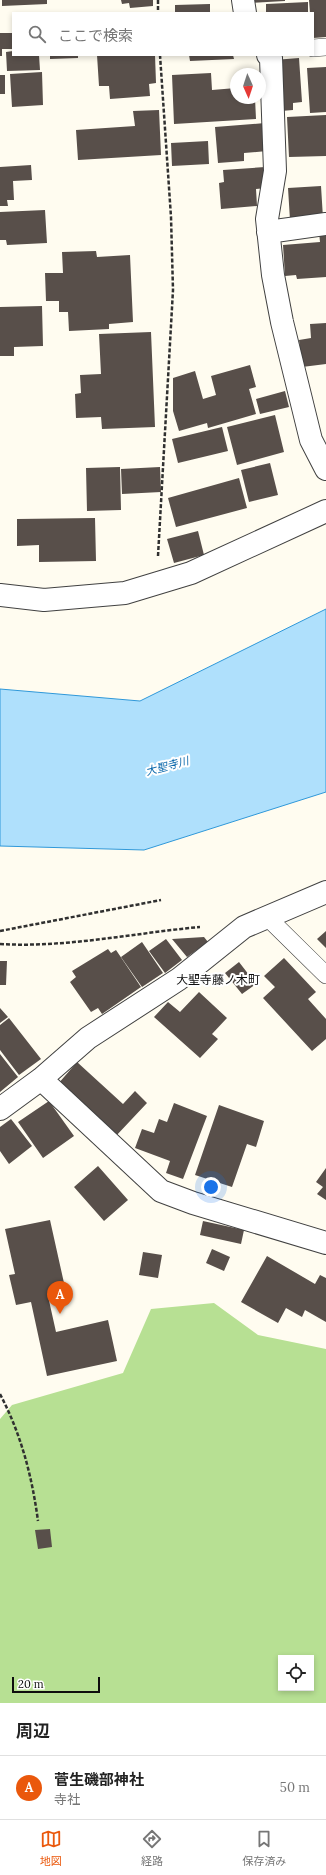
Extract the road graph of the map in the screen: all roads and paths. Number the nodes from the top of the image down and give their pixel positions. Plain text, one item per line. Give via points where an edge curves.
1 (158, 0) edge
2 (242, 0) edge
3 (158, 12) edge
4 (245, 12) edge
5 (326, 47) edge
6 (314, 48) edge
7 (160, 56) edge
8 (269, 56) edge
9 (326, 224) edge
10 (268, 232) junction
11 (326, 469) edge
12 (326, 511) edge
13 (161, 582) junction
14 (0, 595) edge
15 (326, 892) edge
16 (162, 900) dead end
17 (268, 917) junction
18 (244, 927) junction
19 (0, 931) edge
20 (0, 944) edge
21 (326, 975) edge
22 (41, 1080) junction
23 (0, 1109) edge
24 (326, 1243) edge
25 (0, 1394) edge
26 (38, 1521) dead end

1 - 3 path
2 - 4 street
5 - 6 lane
7 - 13 path via 171,217 173,290 157,565
8 - 10 street via 275,171 267,219
9 - 10 street
10 - 11 street via 282,322 303,408 311,440
12 - 13 street via 191,573
13 - 14 street via 125,593 44,600
15 - 17 street
16 - 19 path
17 - 18 street
17 - 21 lane
18 - 20 path via 205,926 72,942
18 - 22 street via 179,979 88,1038
22 - 23 street
22 - 24 street via 161,1191
25 - 26 path via 23,1448

